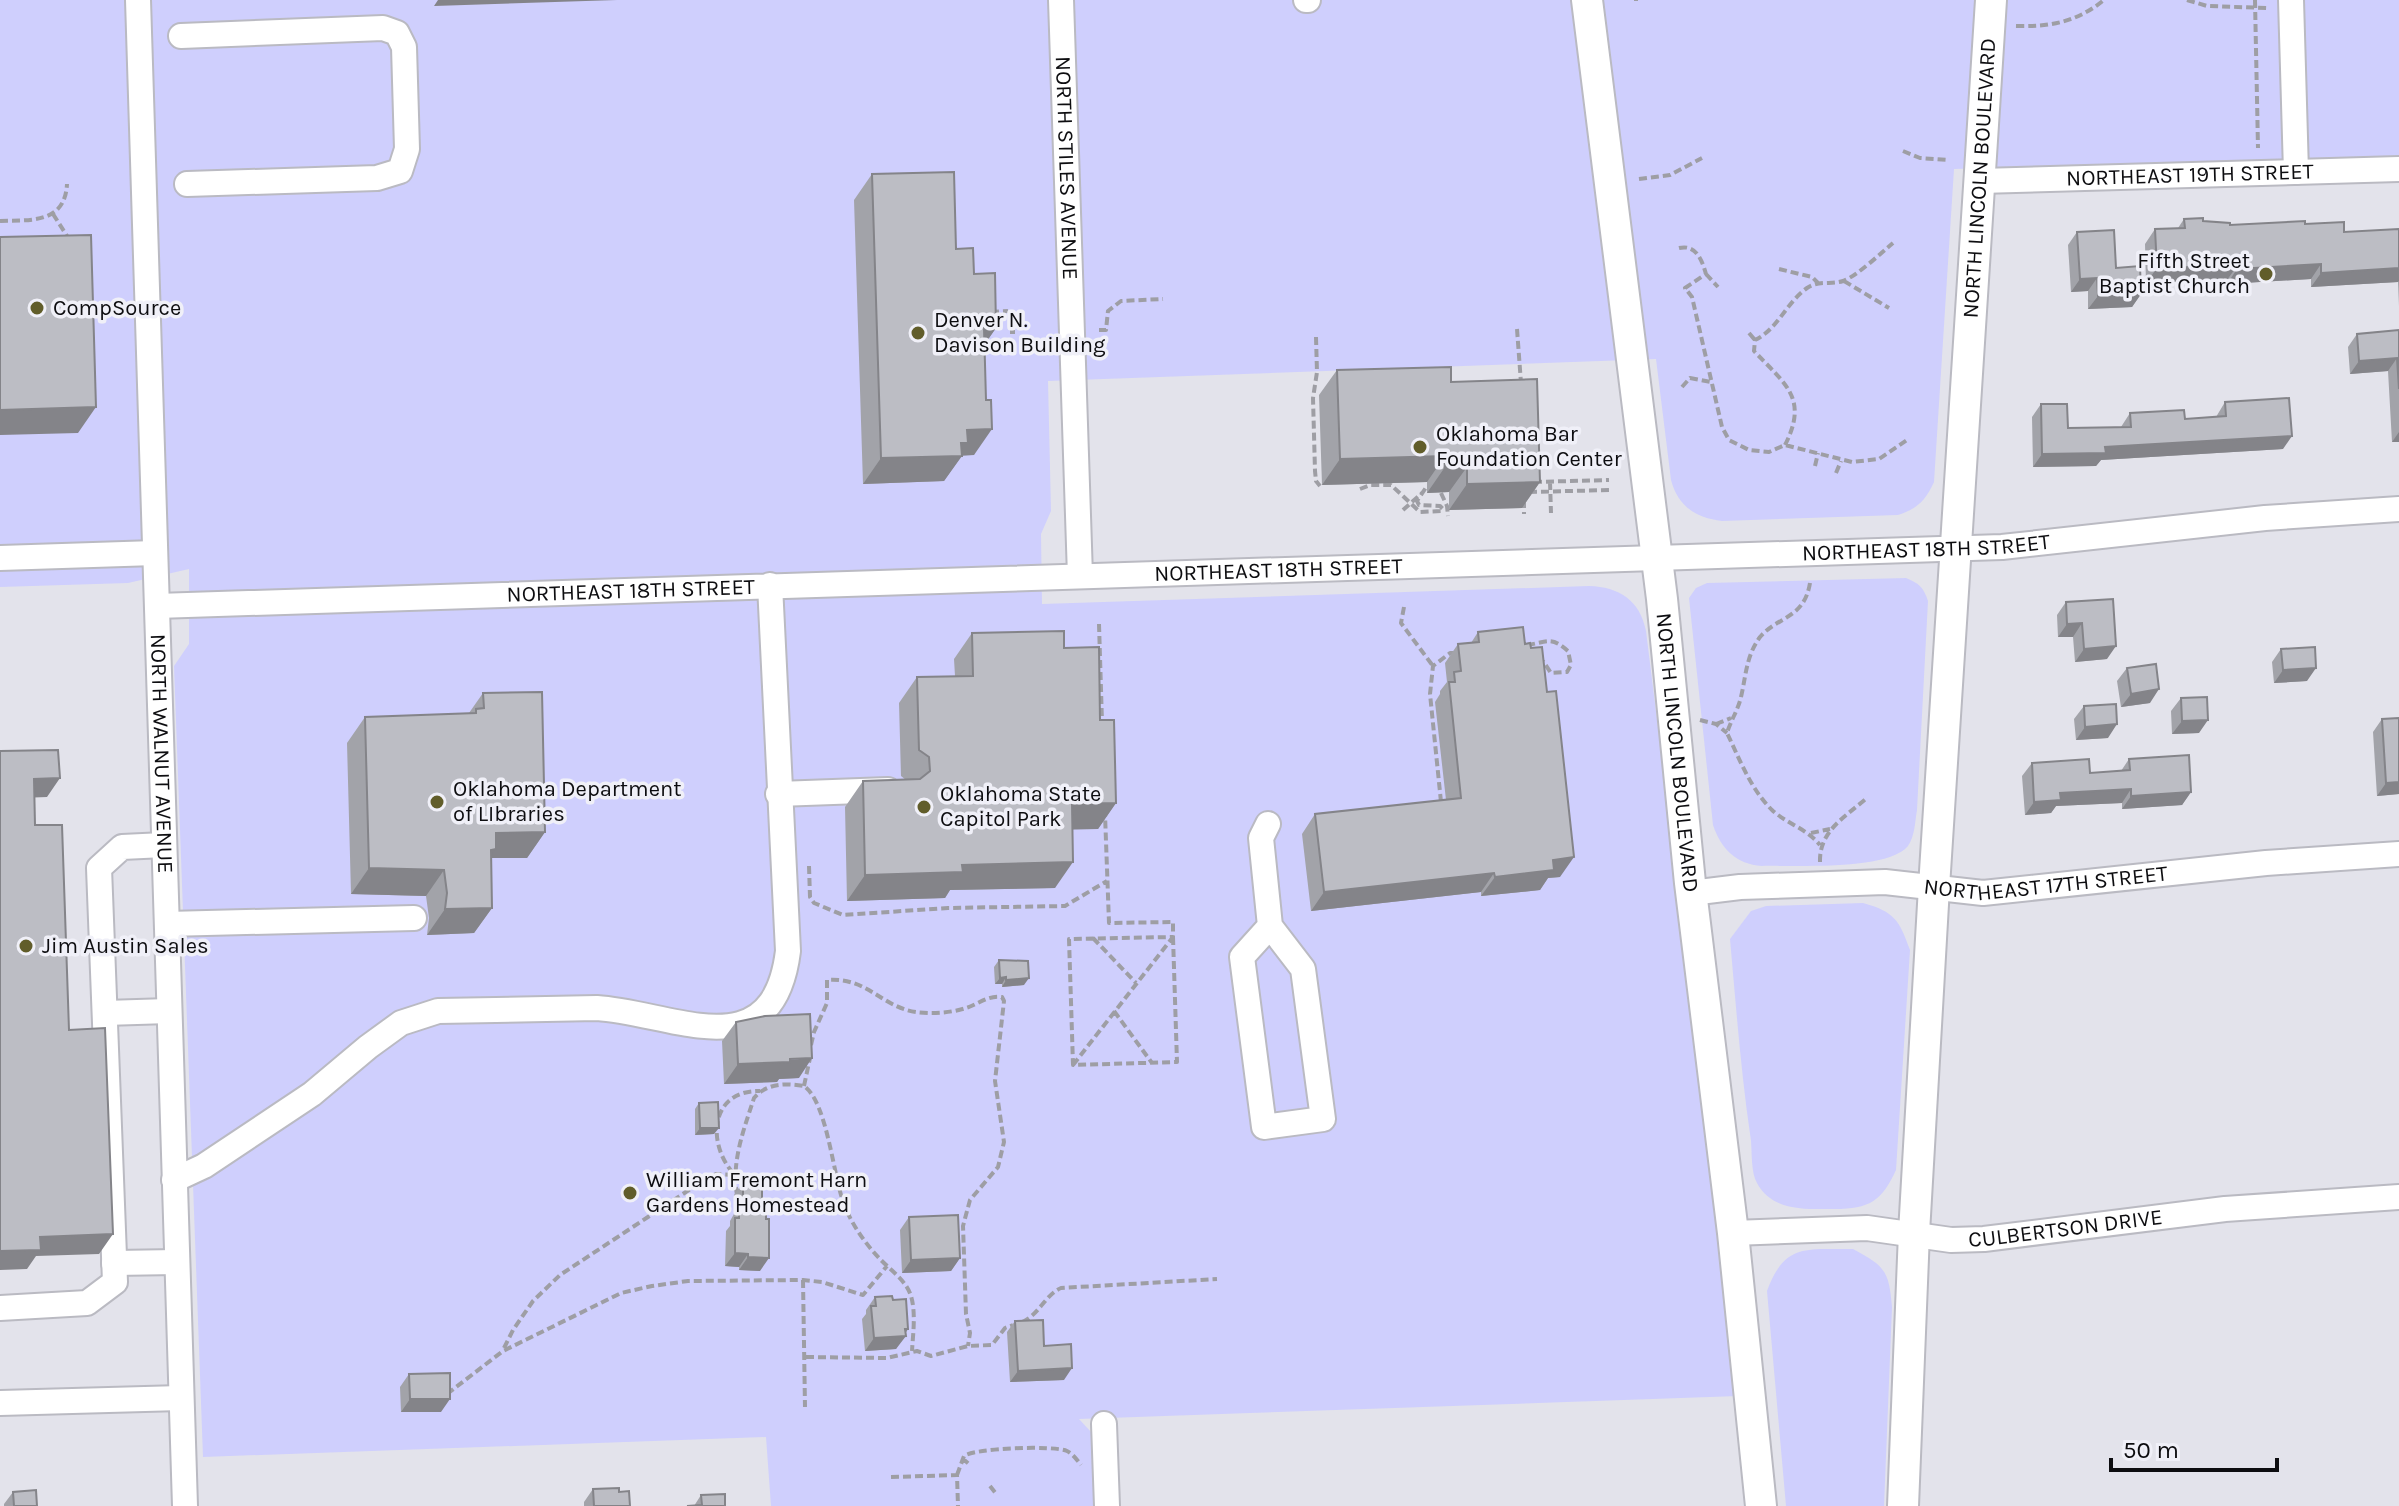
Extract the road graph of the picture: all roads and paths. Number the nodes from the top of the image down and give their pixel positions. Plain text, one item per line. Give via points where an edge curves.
1 (138, 0) edge
2 (1061, 0) edge
3 (1587, 0) edge
4 (2104, 0) edge
5 (2187, 0) edge
6 (2255, 0) edge
7 (2291, 4) edge
8 (2256, 8) junction
9 (1990, 13) edge
10 (181, 36) dead end
11 (2258, 148) dead end
12 (1903, 151) dead end
13 (1702, 158) dead end
14 (1949, 160) dead end
15 (2399, 169) edge
16 (2296, 172) junction
17 (1639, 179) dead end
18 (1980, 181) junction
19 (67, 184) dead end
20 (187, 184) dead end
21 (53, 214) junction
22 (0, 221) edge
23 (1893, 243) dead end
24 (1679, 248) dead end
25 (76, 251) edge
26 (1779, 269) dead end
27 (1706, 274) junction
28 (1844, 281) junction
29 (1818, 283) junction
30 (1718, 287) dead end
31 (1163, 299) dead end
32 (1889, 308) dead end
33 (1008, 311) dead end
34 (977, 312) edge
35 (1517, 329) dead end
36 (1099, 330) dead end
37 (1749, 333) dead end
38 (1316, 337) dead end
39 (1755, 340) junction
40 (1712, 382) junction
41 (1682, 387) dead end
42 (1521, 395) edge
43 (1907, 440) dead end
44 (1785, 445) junction
45 (1818, 453) junction
46 (1841, 461) junction
47 (1815, 466) dead end
48 (1836, 473) dead end
49 (1609, 480) dead end
50 (1550, 482) junction
51 (1320, 486) dead end
52 (1524, 488) junction
53 (1360, 489) dead end
54 (1611, 490) dead end
55 (1550, 492) junction
56 (1441, 493) dead end
57 (1409, 504) junction
58 (2399, 509) edge
59 (1403, 510) dead end
60 (1551, 513) dead end
61 (1524, 514) dead end
62 (1448, 516) dead end
63 (1956, 548) junction
64 (155, 553) junction
65 (0, 558) edge
66 (1656, 558) junction
67 (1080, 576) junction
68 (1810, 583) dead end
69 (770, 585) junction
70 (157, 606) junction
71 (1404, 607) dead end
72 (1099, 624) dead end
73 (1533, 644) junction
74 (1519, 646) edge
75 (1464, 652) edge
76 (1433, 666) junction
77 (1731, 718) junction
78 (1716, 724) dead end
79 (1102, 730) edge
80 (898, 790) edge
81 (778, 794) junction
82 (1867, 798) dead end
83 (1105, 806) edge
84 (1443, 817) edge
85 (1268, 824) dead end
86 (1832, 829) junction
87 (1810, 833) junction
88 (781, 843) junction
89 (164, 845) junction
90 (1820, 845) junction
91 (2399, 854) edge
92 (1107, 881) junction
93 (1821, 885) junction
94 (1934, 887) junction
95 (1691, 893) junction
96 (414, 918) dead end
97 (167, 924) junction
98 (1270, 926) junction
99 (1173, 937) junction
100 (1093, 938) junction
101 (1136, 984) junction
102 (169, 1011) junction
103 (1114, 1011) junction
104 (105, 1013) junction
105 (1152, 1063) junction
106 (1073, 1065) junction
107 (804, 1086) junction
108 (760, 1091) junction
109 (735, 1175) junction
110 (174, 1180) junction
111 (737, 1195) dead end
112 (2399, 1197) edge
113 (1733, 1233) junction
114 (1914, 1233) junction
115 (177, 1262) junction
116 (114, 1263) junction
117 (887, 1266) junction
118 (1217, 1279) dead end
119 (803, 1280) junction
120 (0, 1308) edge
121 (968, 1346) junction
122 (503, 1351) junction
123 (912, 1351) junction
124 (806, 1357) junction
125 (445, 1395) edge
126 (181, 1398) junction
127 (0, 1403) edge
128 (805, 1407) dead end
129 (1104, 1424) dead end
130 (962, 1458) junction
131 (969, 1464) dead end
132 (957, 1475) junction
133 (1085, 1475) dead end
134 (891, 1477) dead end
135 (990, 1486) dead end
136 (997, 1495) dead end
137 (185, 1506) edge
138 (958, 1506) edge
139 (1107, 1506) edge
140 (1761, 1506) edge
141 (1903, 1506) edge

1 - 64 street, NORTH WALNUT AVENUE
2 - 67 street, NORTH STILES AVENUE
3 - 66 main road, NORTH LINCOLN BOULEVARD
4 - 9 path via 2079,17 2052,25
5 - 8 path
6 - 8 path
7 - 8 path
7 - 16 street
8 - 11 path
9 - 18 main road, NORTH LINCOLN BOULEVARD
10 - 20 street via 392,29 402,39 405,81 407,149 400,171 377,178
12 - 14 path
13 - 17 path via 1670,175
15 - 16 street, NORTHEAST 19TH STREET
16 - 18 street, NORTHEAST 19TH STREET
18 - 63 main road, NORTH LINCOLN BOULEVARD
19 - 21 path via 66,197
21 - 22 path
21 - 25 path
23 - 28 path
24 - 27 path via 1694,250
26 - 29 path
27 - 30 path
27 - 40 path via 1685,288 1692,297
28 - 29 path
28 - 32 path
29 - 39 path via 1795,298 1770,333
31 - 36 path via 1114,304 1106,330
33 - 34 path
35 - 42 path
37 - 39 path
38 - 51 path via 1314,442
39 - 44 path via 1754,351 1794,397 1796,416
40 - 41 path via 1690,378
40 - 44 path via 1729,440 1760,452
43 - 46 path via 1879,459
44 - 45 path
45 - 46 path
45 - 47 path
46 - 48 path
49 - 50 path
50 - 52 path
50 - 55 path
52 - 55 path
52 - 61 path
53 - 57 path via 1391,485
54 - 55 path
55 - 60 path
56 - 62 path
57 - 57 path via 1426,488 1419,505 1443,510 1420,512
57 - 59 path
58 - 63 street, NORTHEAST 18TH STREET
63 - 66 street, NORTHEAST 18TH STREET
63 - 94 main road, NORTH LINCOLN BOULEVARD
64 - 65 street
64 - 70 street, NORTH WALNUT AVENUE
66 - 67 street, NORTHEAST 18TH STREET
66 - 95 main road, NORTH LINCOLN BOULEVARD
67 - 69 street, NORTHEAST 18TH STREET
68 - 77 path via 1802,604 1759,638
69 - 70 street, NORTHEAST 18TH STREET
69 - 81 street
70 - 89 street, NORTH WALNUT AVENUE
71 - 76 path via 1401,623
72 - 79 path
73 - 73 path via 1557,641 1568,651 1567,672 1551,673
73 - 74 path
75 - 76 path via 1450,653
76 - 84 path via 1430,694
77 - 78 path
77 - 87 path via 1727,733 1759,795 1783,818
80 - 81 street
81 - 88 street
82 - 86 path
83 - 92 path
85 - 98 street via 1261,838
86 - 87 path
86 - 90 path
87 - 90 path
88 - 92 path via 794,846 805,858 814,903 843,915 1065,906
88 - 110 street via 786,965 773,1000 750,1022 697,1025 574,1007 418,1016 386,1033 312,1094
89 - 97 street, NORTH WALNUT AVENUE
89 - 104 street via 122,847 99,868
90 - 93 path
91 - 94 street, NORTHEAST 17TH STREET via 2001,892
92 - 99 path via 1109,923 1173,922
93 - 94 street, NORTHEAST 17TH STREET via 1885,882
93 - 95 street, NORTHEAST 17TH STREET
94 - 114 main road, NORTH LINCOLN BOULEVARD
95 - 113 main road, NORTH LINCOLN BOULEVARD
96 - 97 street
97 - 102 street, NORTH WALNUT AVENUE
98 - 98 street via 1242,957 1264,1127 1323,1119 1303,969
99 - 100 path
99 - 101 path
99 - 105 path via 1177,1062
100 - 101 path
100 - 106 path via 1069,939
101 - 103 path
102 - 104 street
102 - 110 street, NORTH WALNUT AVENUE
103 - 105 path
103 - 106 path
104 - 116 street
105 - 106 path
107 - 108 path via 776,1085
107 - 117 path via 816,1099 852,1221
107 - 121 path via 814,1032 827,1003 827,980 859,983 912,1012 958,1011 1002,997 995,1081 1004,1142 998,1167 970,1200 963,1226
108 - 109 path via 735,1158
108 - 109 path via 730,1099 718,1120 720,1151
109 - 111 path
109 - 122 path via 716,1174 560,1275 533,1301
110 - 115 street, NORTH WALNUT AVENUE
112 - 114 street, CULBERTSON DRIVE via 2225,1209 1984,1239
113 - 114 street, CULBERTSON DRIVE via 1867,1228
113 - 140 main road, NORTH LINCOLN BOULEVARD
114 - 141 main road, NORTH LINCOLN BOULEVARD
115 - 116 street
115 - 126 street, NORTH WALNUT AVENUE
116 - 120 street via 115,1282 87,1303
117 - 119 path via 863,1295
117 - 123 path via 910,1293
118 - 121 path via 1061,1288 1028,1319 1005,1328 992,1345
119 - 122 path via 703,1281 621,1293
119 - 124 path
121 - 123 path via 939,1355
122 - 125 path
123 - 124 path via 887,1358
124 - 128 path
126 - 127 street
126 - 137 street, NORTH WALNUT AVENUE
129 - 139 street
130 - 131 path
130 - 132 path
130 - 133 path via 976,1451 1055,1449 1073,1455
132 - 134 path
132 - 138 path
135 - 136 path

